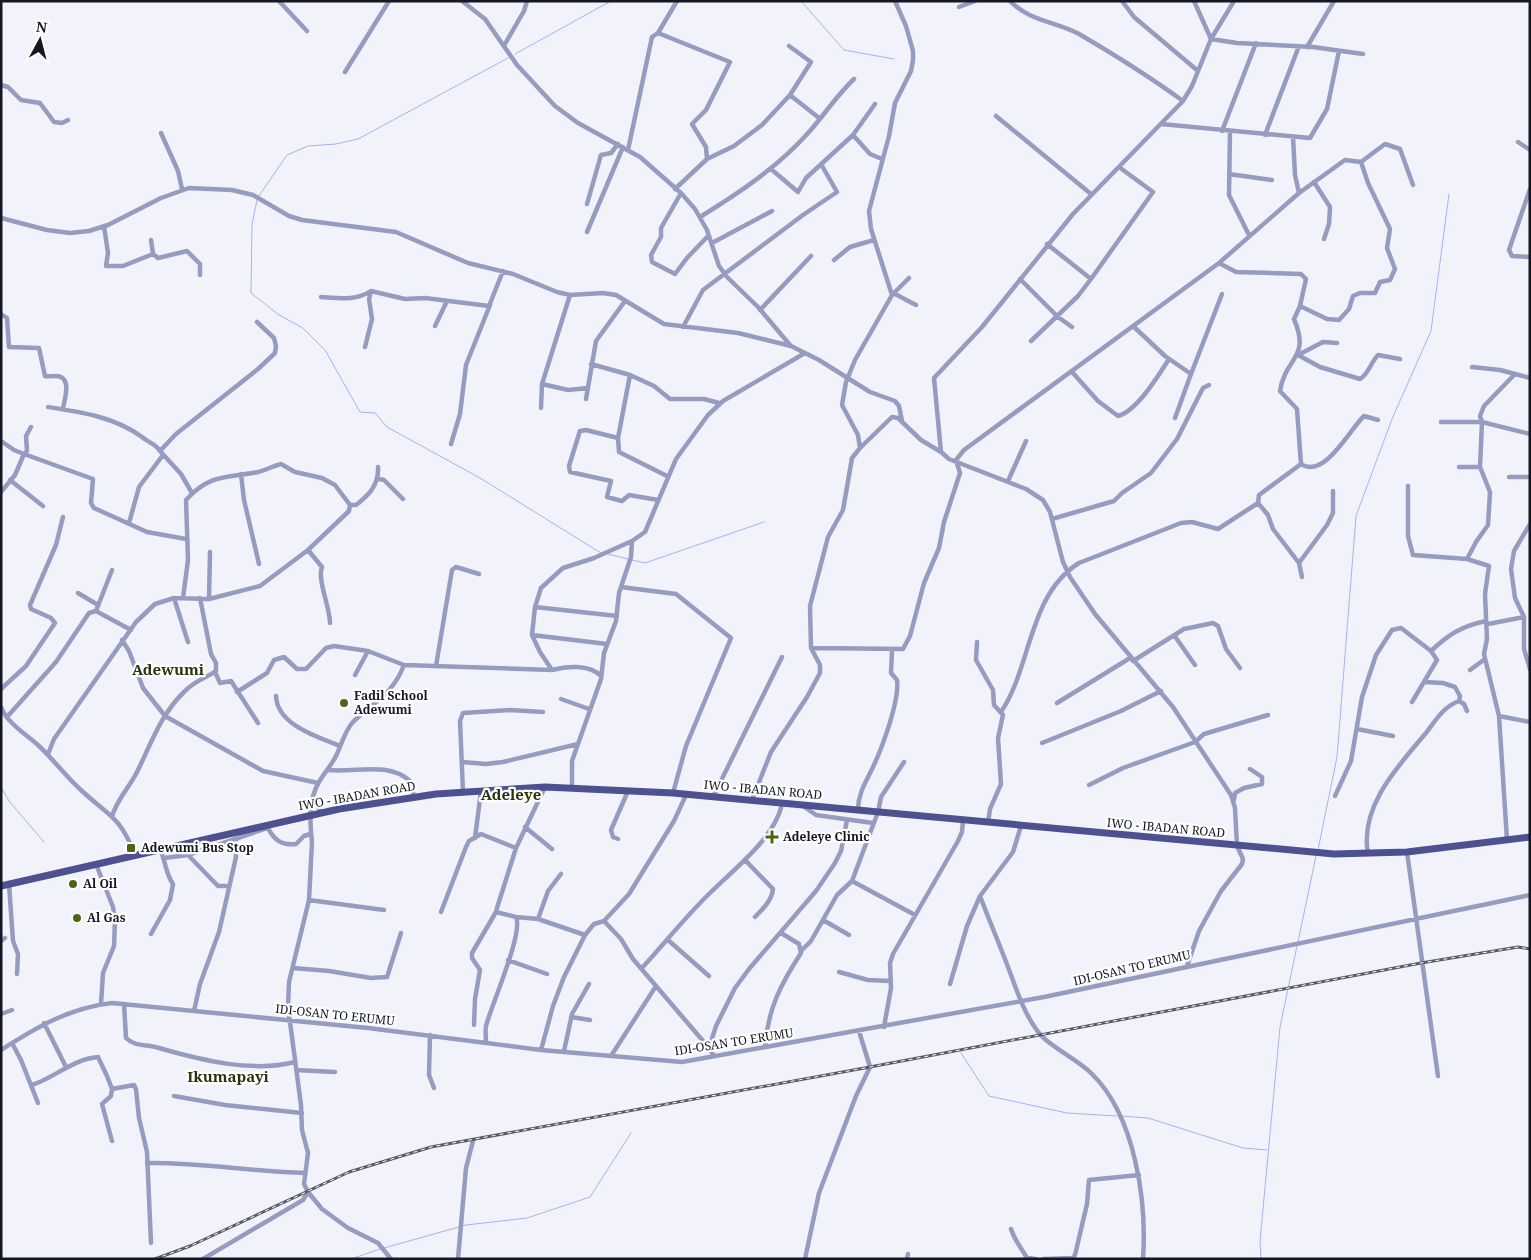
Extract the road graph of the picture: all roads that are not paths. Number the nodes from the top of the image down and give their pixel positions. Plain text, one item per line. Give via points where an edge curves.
1 (279, 1) edge
2 (389, 1) edge
3 (462, 1) edge
4 (527, 1) edge
5 (677, 1) edge
6 (895, 1) edge
7 (975, 1) edge
8 (1010, 1) edge
9 (1122, 1) edge
10 (1194, 1) edge
11 (1234, 1) edge
12 (1334, 1) edge
13 (959, 7) dead end
14 (308, 31) dead end
15 (658, 33) junction
16 (1211, 39) junction
17 (1256, 43) junction
18 (505, 44) junction
19 (789, 46) dead end
20 (1299, 46) junction
21 (1307, 47) junction
22 (1339, 51) junction
23 (1363, 54) dead end
24 (1198, 70) junction
25 (346, 72) dead end
26 (854, 79) dead end
27 (1, 85) edge
28 (790, 95) junction
29 (1183, 101) junction
30 (875, 104) dead end
31 (996, 116) dead end
32 (819, 118) junction
33 (68, 120) dead end
34 (1161, 124) junction
35 (1222, 131) junction
36 (1230, 131) junction
37 (161, 133) dead end
38 (853, 135) junction
39 (1265, 135) junction
40 (1293, 137) junction
41 (1518, 142) dead end
42 (620, 146) junction
43 (628, 150) junction
44 (1530, 150) edge
45 (706, 159) junction
46 (882, 159) junction
47 (1360, 162) junction
48 (821, 164) junction
49 (1119, 167) junction
50 (771, 169) junction
51 (1228, 174) junction
52 (1272, 180) dead end
53 (1314, 182) junction
54 (1413, 185) dead end
55 (182, 189) junction
56 (676, 189) junction
57 (1530, 189) edge
58 (1299, 192) junction
59 (680, 193) junction
60 (1091, 194) junction
61 (587, 204) dead end
62 (772, 212) dead end
63 (700, 217) junction
64 (1, 218) edge
65 (104, 226) junction
66 (587, 232) dead end
67 (1249, 235) junction
68 (708, 236) junction
69 (1324, 239) dead end
70 (151, 240) dead end
71 (874, 240) junction
72 (712, 243) junction
73 (1047, 244) junction
74 (153, 254) junction
75 (811, 256) dead end
76 (1530, 257) edge
77 (834, 260) dead end
78 (1219, 263) junction
79 (503, 271) junction
80 (725, 273) junction
81 (200, 276) dead end
82 (909, 278) dead end
83 (1020, 279) junction
84 (1091, 279) junction
85 (371, 290) junction
86 (893, 294) junction
87 (1222, 294) dead end
88 (570, 296) junction
89 (321, 297) dead end
90 (447, 301) junction
91 (624, 301) junction
92 (916, 305) dead end
93 (1300, 306) junction
94 (760, 310) junction
95 (1, 314) edge
96 (1058, 317) junction
97 (257, 322) dead end
98 (435, 326) dead end
99 (1133, 326) junction
100 (1072, 327) dead end
101 (683, 328) junction
102 (1031, 341) dead end
103 (1337, 343) dead end
104 (791, 346) junction
105 (365, 347) dead end
106 (805, 353) junction
107 (1298, 355) junction
108 (1169, 359) junction
109 (1400, 359) dead end
110 (591, 364) junction
111 (1472, 367) dead end
112 (1072, 372) junction
113 (1192, 374) junction
114 (1514, 375) junction
115 (630, 376) junction
116 (847, 377) junction
117 (1530, 378) edge
118 (542, 384) junction
119 (1209, 385) dead end
120 (588, 388) junction
121 (586, 398) dead end
122 (719, 403) junction
123 (48, 407) dead end
124 (541, 408) dead end
125 (63, 410) junction
126 (1175, 418) dead end
127 (1378, 420) dead end
128 (902, 421) junction
129 (1441, 422) dead end
130 (1482, 422) junction
131 (31, 427) dead end
132 (1530, 434) edge
133 (618, 438) junction
134 (1, 441) edge
135 (1026, 441) dead end
136 (451, 444) dead end
137 (860, 448) junction
138 (941, 452) junction
139 (161, 453) junction
140 (24, 454) junction
141 (956, 460) junction
142 (1301, 464) junction
143 (378, 467) dead end
144 (1459, 467) dead end
145 (1480, 467) junction
146 (240, 474) junction
147 (667, 476) junction
148 (1530, 477) edge
149 (1509, 478) dead end
150 (379, 479) junction
151 (10, 480) junction
152 (1008, 481) junction
153 (1408, 486) dead end
154 (1, 492) edge
155 (1333, 492) dead end
156 (192, 493) junction
157 (403, 499) dead end
158 (658, 500) junction
159 (1258, 504) junction
160 (350, 505) junction
161 (43, 506) dead end
162 (64, 517) dead end
163 (1052, 519) junction
164 (129, 523) junction
165 (1530, 524) edge
166 (186, 539) junction
167 (632, 541) junction
168 (308, 550) junction
169 (210, 552) dead end
170 (1467, 559) junction
171 (1299, 562) junction
172 (259, 564) dead end
173 (112, 570) dead end
174 (1066, 571) junction
175 (480, 574) dead end
176 (1302, 577) dead end
177 (621, 587) junction
178 (78, 594) dead end
179 (174, 598) junction
180 (183, 598) junction
181 (200, 598) junction
182 (209, 598) junction
183 (98, 605) junction
184 (536, 607) junction
185 (96, 611) junction
186 (617, 616) junction
187 (1524, 617) junction
188 (1487, 622) junction
189 (330, 623) dead end
190 (131, 630) junction
191 (532, 635) junction
192 (1174, 635) junction
193 (122, 640) junction
194 (188, 642) dead end
195 (977, 642) dead end
196 (607, 644) junction
197 (811, 648) junction
198 (892, 650) junction
199 (368, 651) junction
200 (1431, 651) junction
201 (782, 657) dead end
202 (1131, 659) junction
203 (1485, 659) junction
204 (404, 665) junction
205 (1195, 665) dead end
206 (436, 666) junction
207 (1240, 668) dead end
208 (1530, 669) edge
209 (552, 670) junction
210 (1470, 670) dead end
211 (215, 672) junction
212 (354, 675) dead end
213 (602, 676) junction
214 (1424, 682) junction
215 (1, 690) edge
216 (1161, 691) junction
217 (237, 692) junction
218 (276, 696) dead end
219 (561, 699) dead end
220 (1459, 701) junction
221 (1412, 702) dead end
222 (1057, 703) dead end
223 (589, 709) junction
224 (1467, 711) dead end
225 (543, 712) dead end
226 (1001, 712) junction
227 (3, 713) edge
228 (1268, 715) dead end
229 (165, 716) junction
230 (1498, 716) junction
231 (1530, 722) edge
232 (258, 724) dead end
233 (1357, 729) junction
234 (1393, 736) dead end
235 (1195, 742) junction
236 (1042, 743) dead end
237 (578, 744) junction
238 (340, 746) junction
239 (48, 754) junction
240 (462, 762) junction
241 (904, 762) dead end
242 (1250, 769) dead end
243 (328, 770) junction
244 (318, 783) junction
245 (1089, 785) dead end
246 (545, 787) junction
247 (572, 788) junction
248 (481, 791) junction
249 (628, 791) junction
250 (463, 792) junction
251 (673, 793) junction
252 (686, 795) junction
253 (1335, 796) dead end
254 (713, 797) junction
255 (414, 798) junction
256 (314, 799) junction
257 (752, 800) junction
258 (1234, 801) junction
259 (782, 804) junction
260 (802, 806) junction
261 (858, 810) junction
262 (321, 812) junction
263 (878, 812) junction
264 (309, 815) junction
265 (112, 816) junction
266 (847, 820) junction
267 (963, 820) junction
268 (873, 823) junction
269 (988, 823) junction
270 (267, 826) junction
271 (1021, 826) junction
272 (525, 827) junction
273 (310, 834) junction
274 (1530, 837) edge
275 (474, 838) junction
276 (618, 839) dead end
277 (236, 840) junction
278 (1507, 842) junction
279 (1237, 846) junction
280 (516, 848) junction
281 (552, 849) dead end
282 (160, 850) junction
283 (1407, 852) junction
284 (1368, 854) junction
285 (135, 855) junction
286 (188, 855) junction
287 (164, 858) junction
288 (744, 860) junction
289 (96, 864) junction
290 (561, 874) dead end
291 (852, 881) junction
292 (10, 884) junction
293 (1, 886) edge
294 (228, 886) junction
295 (1530, 895) edge
296 (980, 896) junction
297 (309, 900) junction
298 (384, 910) dead end
299 (441, 912) dead end
300 (496, 912) junction
301 (915, 915) junction
302 (516, 917) junction
303 (755, 917) dead end
304 (538, 919) junction
305 (1414, 919) junction
306 (823, 920) junction
307 (604, 921) junction
308 (400, 933) dead end
309 (781, 933) junction
310 (151, 934) dead end
311 (584, 935) junction
312 (849, 935) dead end
313 (668, 940) junction
314 (802, 950) junction
315 (508, 960) junction
316 (1187, 966) junction
317 (293, 968) junction
318 (642, 968) junction
319 (839, 972) dead end
320 (17, 974) dead end
321 (547, 974) dead end
322 (709, 976) dead end
323 (891, 981) junction
324 (589, 984) dead end
325 (950, 984) dead end
326 (656, 986) junction
327 (1021, 1000) junction
328 (101, 1004) junction
329 (124, 1004) junction
330 (12, 1010) dead end
331 (194, 1010) junction
332 (1, 1014) edge
333 (571, 1017) junction
334 (590, 1020) dead end
335 (291, 1021) junction
336 (44, 1024) junction
337 (474, 1025) dead end
338 (884, 1027) junction
339 (859, 1031) junction
340 (430, 1035) junction
341 (486, 1042) junction
342 (12, 1043) junction
343 (765, 1047) junction
344 (709, 1048) junction
345 (1, 1050) edge
346 (541, 1050) junction
347 (564, 1051) junction
348 (612, 1056) junction
349 (714, 1056) junction
350 (295, 1062) junction
351 (66, 1068) junction
352 (296, 1070) junction
353 (335, 1072) dead end
354 (1438, 1076) dead end
355 (32, 1086) junction
356 (434, 1088) dead end
357 (112, 1089) junction
358 (174, 1096) dead end
359 (38, 1103) dead end
360 (302, 1113) junction
361 (112, 1141) dead end
362 (473, 1141) dead end
363 (147, 1163) junction
364 (305, 1173) junction
365 (1139, 1175) junction
366 (308, 1192) junction
367 (1011, 1229) dead end
368 (151, 1243) dead end
369 (1027, 1258) edge
370 (1073, 1258) edge
371 (202, 1259) edge
372 (391, 1259) edge
373 (458, 1259) edge
374 (805, 1259) edge
375 (1036, 1259) edge
376 (1044, 1259) edge
377 (1143, 1259) edge

1 - 14 street
2 - 25 street
3 - 18 street via 485,18
4 - 18 street
5 - 15 street
6 - 46 street via 913,51 913,60 895,103
7 - 13 street
8 - 29 street via 1037,18 1077,33
9 - 24 street via 1134,17
10 - 16 street
11 - 16 street
12 - 21 street
15 - 43 street via 652,37
15 - 45 street via 730,62 706,110 692,124 706,147
16 - 17 street
16 - 24 street
17 - 20 street
17 - 35 street
18 - 42 street via 528,79 555,106
19 - 28 street via 811,62
20 - 21 street
20 - 39 street
21 - 22 street
22 - 23 street
22 - 40 street via 1327,109 1310,138
24 - 29 street
26 - 32 street
27 - 33 street via 8,87 21,100 40,103 54,122
28 - 32 street
28 - 45 street via 734,146
29 - 34 street
30 - 38 street
31 - 60 street
32 - 50 street via 810,132
34 - 35 street
34 - 49 street
35 - 36 street
36 - 39 street
36 - 51 street
37 - 55 street via 178,171
38 - 46 street via 870,154
38 - 48 street
39 - 40 street
40 - 58 street
41 - 44 street
42 - 43 street
42 - 61 street via 601,156
42 - 66 street
43 - 56 street
45 - 56 street
46 - 71 street via 869,211
47 - 53 street via 1345,160
47 - 54 street via 1386,144 1400,149
47 - 93 street via 1390,229 1387,248 1394,264 1394,274 1390,280 1380,282 1375,293 1353,296 1350,308 1339,320 1327,319
48 - 50 street via 806,178 798,192
48 - 80 street via 837,192
49 - 60 street
49 - 84 street via 1153,192
50 - 63 street
51 - 52 street
51 - 67 street via 1230,195
53 - 58 street
53 - 69 street via 1330,207
55 - 65 street
55 - 79 street via 232,190 261,198 289,216 302,220 396,232 468,263
56 - 59 street
57 - 76 street via 1509,250 1512,256
58 - 67 street
59 - 63 street
59 - 68 street via 660,228 660,237 651,255 652,262 675,274
60 - 73 street
62 - 72 street
63 - 68 street
64 - 65 street via 70,233
65 - 74 street via 108,253 106,266 123,266
67 - 78 street
68 - 72 street
70 - 74 street
71 - 77 street via 850,247
71 - 86 street
72 - 80 street via 719,266
73 - 83 street
73 - 84 street
74 - 81 street via 158,258 187,250 200,264
75 - 94 street
78 - 93 street via 1236,272 1301,274 1306,279
78 - 99 street
79 - 88 street
79 - 90 street via 489,306
79 - 136 street via 466,365 460,414
80 - 94 street
80 - 101 street via 703,290
82 - 86 street
83 - 96 street
83 - 138 street via 982,327 934,378
84 - 96 street
85 - 89 street via 362,296
85 - 90 street via 405,299
85 - 105 street via 372,319
86 - 92 street
86 - 116 street
87 - 113 street
88 - 91 street via 603,293
88 - 118 street
90 - 98 street
91 - 101 street via 664,324
91 - 110 street via 596,341
93 - 107 street via 1294,319 1301,344
94 - 104 street
95 - 125 street via 7,318 9,347 39,348 44,375 59,376 65,380
96 - 100 street
96 - 102 street
97 - 139 street via 274,338 274,353 176,434
99 - 108 street
99 - 112 street
101 - 104 street via 738,333
103 - 107 street via 1323,342
104 - 106 street
106 - 116 street
106 - 122 street
107 - 109 street via 1320,366 1360,378 1378,355
107 - 142 street via 1282,378 1280,391 1297,409
108 - 112 street via 1136,404 1118,416
108 - 113 street
110 - 115 street
110 - 120 street
111 - 114 street
112 - 141 street via 964,450
113 - 126 street
114 - 117 street
114 - 130 street via 1484,406 1480,416
115 - 122 street via 654,386 670,399
115 - 133 street
116 - 128 street via 870,392 895,401 900,406
116 - 137 street via 842,405 858,435
118 - 120 street via 568,390
118 - 124 street
119 - 163 street via 1203,388 1161,464 1151,473 1114,500
120 - 121 street
122 - 147 street via 676,459
123 - 125 street
125 - 139 street via 119,423 155,444
127 - 142 street via 1364,416 1338,451 1312,468
128 - 137 street via 892,417
128 - 138 street via 921,440
129 - 130 street
130 - 132 street
130 - 145 street
131 - 140 street via 26,436 27,451
133 - 147 street via 619,452
133 - 158 street via 580,431 570,472 611,481 607,497 622,501 629,495
134 - 140 street
135 - 152 street
137 - 197 street via 850,466 842,510 828,536 818,569 809,613
138 - 141 street via 948,459
139 - 156 street via 181,474
139 - 164 street via 139,487
140 - 151 street
140 - 164 street via 93,479 92,506
141 - 152 street
141 - 198 street via 960,473 939,548 924,583 905,646
142 - 159 street via 1259,495
143 - 150 street
144 - 145 street
145 - 170 street via 1490,492 1488,525
146 - 156 street via 218,477
146 - 160 street via 283,464 295,472 322,478 335,485
146 - 172 street
147 - 158 street
148 - 149 street
150 - 157 street
150 - 160 street via 364,499 356,506
151 - 154 street
151 - 161 street
152 - 163 street via 1038,495 1047,505
153 - 170 street via 1408,536 1413,555
155 - 171 street via 1333,513
156 - 166 street via 186,500
158 - 167 street via 648,528
159 - 171 street
159 - 174 street via 1218,530 1192,522 1181,523 1093,557
160 - 168 street via 348,511
162 - 215 street via 56,545 30,606 55,623 26,666
163 - 174 street
164 - 166 street via 147,532
165 - 187 street via 1514,551 1511,569 1515,598
166 - 180 street via 188,560
167 - 177 street via 631,556
167 - 184 street via 558,571 541,588
168 - 182 street via 260,586
168 - 189 street via 322,567
169 - 182 street
170 - 188 street via 1489,566 1485,594
171 - 176 street
173 - 183 street
174 - 202 street via 1094,614
174 - 226 street via 1044,602 1014,689
175 - 206 street via 456,567 452,570
177 - 186 street
177 - 251 street via 676,594 731,638 686,746
178 - 183 street
179 - 180 street
179 - 190 street via 155,604
179 - 194 street
180 - 181 street
181 - 182 street
181 - 211 street via 211,654 216,663
183 - 185 street
184 - 186 street
184 - 191 street
185 - 190 street
185 - 227 street via 89,613 56,662
186 - 196 street
187 - 188 street
187 - 208 street via 1524,649
188 - 200 street via 1464,626 1447,635
188 - 203 street
190 - 193 street
191 - 196 street
191 - 209 street
192 - 202 street
192 - 205 street
192 - 207 street via 1191,627 1216,624 1226,649
193 - 229 street via 142,688
193 - 239 street via 54,739
195 - 226 street via 976,660 994,690 994,704
196 - 213 street
197 - 198 street
197 - 257 street via 820,665 820,673 771,752
198 - 261 street via 890,673 897,680 896,699 874,764 859,794
199 - 204 street
199 - 212 street
199 - 217 street via 334,646 326,648 306,670 284,657 274,660 267,673
200 - 214 street via 1437,660
200 - 233 street via 1400,628 1392,630 1376,655 1362,697
201 - 254 street
202 - 216 street
202 - 222 street
203 - 210 street
203 - 230 street
204 - 206 street
204 - 238 street via 397,681 379,702 350,725
206 - 209 street
209 - 213 street via 575,667 593,670
211 - 217 street via 220,683 231,681
211 - 229 street via 205,675 184,691
213 - 223 street
214 - 220 street via 1455,687
214 - 221 street
216 - 235 street
216 - 236 street
217 - 232 street
218 - 238 street via 281,712 293,724
219 - 223 street
220 - 224 street
220 - 284 street via 1441,713 1398,764 1382,790 1370,820 1366,844
223 - 237 street
225 - 240 street via 463,713 460,722
226 - 269 street via 998,738 1001,784 990,809
227 - 239 street
228 - 235 street via 1213,730
229 - 244 street via 263,771
229 - 265 street via 136,774 120,795
230 - 231 street
230 - 278 street
233 - 234 street
233 - 253 street via 1350,761
235 - 245 street via 1123,768
235 - 258 street
237 - 240 street via 503,762
237 - 247 street via 571,768
238 - 243 street
239 - 265 street via 80,790
240 - 250 street
241 - 263 street via 881,797
242 - 258 street via 1262,777 1262,784 1235,793
243 - 244 street
243 - 255 street via 395,771 410,781
244 - 256 street
246 - 247 main road, IWO - IBADAN ROAD
246 - 248 main road, IWO - IBADAN ROAD
246 - 272 street
247 - 249 main road, IWO - IBADAN ROAD
248 - 250 main road, IWO - IBADAN ROAD
248 - 275 street
249 - 251 main road, IWO - IBADAN ROAD
249 - 276 street via 611,830 613,837
250 - 255 main road, IWO - IBADAN ROAD
251 - 252 main road, IWO - IBADAN ROAD
252 - 254 main road, IWO - IBADAN ROAD
252 - 307 street via 630,894
254 - 257 main road, IWO - IBADAN ROAD
255 - 262 main road, IWO - IBADAN ROAD
256 - 262 street
256 - 264 street
257 - 259 main road, IWO - IBADAN ROAD
258 - 279 street
259 - 260 main road, IWO - IBADAN ROAD
259 - 288 street via 777,819
260 - 261 main road, IWO - IBADAN ROAD
260 - 266 street via 816,816
261 - 263 main road, IWO - IBADAN ROAD
262 - 264 main road, IWO - IBADAN ROAD
263 - 267 main road, IWO - IBADAN ROAD
263 - 268 street
264 - 270 main road, IWO - IBADAN ROAD
264 - 273 street
265 - 285 street via 123,826
266 - 268 street
266 - 309 street via 841,851 835,863 816,892
267 - 269 main road, IWO - IBADAN ROAD
267 - 301 street via 958,841
268 - 291 street
269 - 271 main road, IWO - IBADAN ROAD
270 - 273 street via 276,841 282,843 296,844
270 - 277 street
270 - 282 main road, IWO - IBADAN ROAD
271 - 279 main road, IWO - IBADAN ROAD
271 - 296 street via 1013,852
272 - 280 street
272 - 281 street
273 - 297 street
274 - 278 main road, IWO - IBADAN ROAD
275 - 280 street via 483,835
275 - 299 street via 466,847
277 - 286 street
277 - 294 street via 236,857
278 - 283 main road, IWO - IBADAN ROAD
279 - 284 main road, IWO - IBADAN ROAD via 1305,853
279 - 316 street via 1242,864 1221,891 1199,931
280 - 300 street
282 - 285 main road, IWO - IBADAN ROAD
282 - 287 street
283 - 284 main road, IWO - IBADAN ROAD
283 - 305 street
285 - 289 main road, IWO - IBADAN ROAD
286 - 287 street
286 - 294 street via 218,886
287 - 310 street via 172,890 170,900
288 - 303 street via 773,889
288 - 313 street via 710,892
289 - 292 main road, IWO - IBADAN ROAD
289 - 328 street via 113,907 115,921 114,946 103,974
290 - 304 street via 548,891
291 - 301 street
291 - 306 street via 837,895
292 - 293 main road, IWO - IBADAN ROAD
292 - 320 street via 18,954
294 - 331 street via 219,932
295 - 305 street, IDI-OSAN TO ERUMU
296 - 325 street via 967,926
296 - 327 street
297 - 298 street
297 - 317 street
300 - 302 street
300 - 337 street via 472,954 480,970
301 - 323 street via 893,954
302 - 304 street
302 - 315 street via 518,928
304 - 311 street
305 - 316 street, IDI-OSAN TO ERUMU
305 - 354 street
306 - 312 street
306 - 314 street
307 - 311 street via 594,924
307 - 318 street
308 - 317 street via 387,977 371,978 329,970
309 - 314 street via 799,944
309 - 344 street via 735,988
311 - 346 street via 561,984
313 - 318 street
313 - 322 street
314 - 343 street via 777,991
315 - 321 street
315 - 341 street via 486,1027
316 - 327 street, IDI-OSAN TO ERUMU
317 - 335 street via 288,994
318 - 326 street
319 - 323 street via 868,980
323 - 338 street
324 - 333 street
326 - 344 street
326 - 348 street
327 - 338 street, IDI-OSAN TO ERUMU
327 - 365 street via 1040,1035 1082,1064 1100,1081 1119,1114
328 - 329 street, IDI-OSAN TO ERUMU
328 - 336 street, IDI-OSAN TO ERUMU via 84,1007
329 - 331 street, IDI-OSAN TO ERUMU
329 - 350 street via 126,1038 134,1044 234,1065 271,1067
330 - 332 street
331 - 335 street, IDI-OSAN TO ERUMU
333 - 334 street
333 - 347 street
335 - 340 street, IDI-OSAN TO ERUMU
335 - 350 street
336 - 342 street, IDI-OSAN TO ERUMU
336 - 351 street
338 - 339 street, IDI-OSAN TO ERUMU
339 - 343 street, IDI-OSAN TO ERUMU
339 - 374 street via 870,1067 819,1193
340 - 341 street, IDI-OSAN TO ERUMU
340 - 356 street via 429,1075
341 - 346 street, IDI-OSAN TO ERUMU
342 - 345 street, IDI-OSAN TO ERUMU
342 - 355 street
343 - 349 street, IDI-OSAN TO ERUMU
344 - 349 street
346 - 347 street, IDI-OSAN TO ERUMU
347 - 348 street, IDI-OSAN TO ERUMU
348 - 349 street, IDI-OSAN TO ERUMU via 668,1062
350 - 352 street
351 - 355 street
351 - 357 street via 98,1057
352 - 353 street
352 - 360 street
355 - 359 street
357 - 361 street via 111,1096 102,1104
357 - 363 street via 135,1086
358 - 360 street
360 - 364 street via 302,1130 308,1153
362 - 373 street via 466,1168
363 - 364 street via 204,1164 259,1172
363 - 368 street
364 - 366 street via 304,1184
365 - 370 street via 1089,1180 1087,1204
365 - 377 street via 1145,1219
366 - 371 street via 304,1200
366 - 372 street via 322,1209 381,1245
367 - 369 street
369 - 375 street
370 - 376 street

